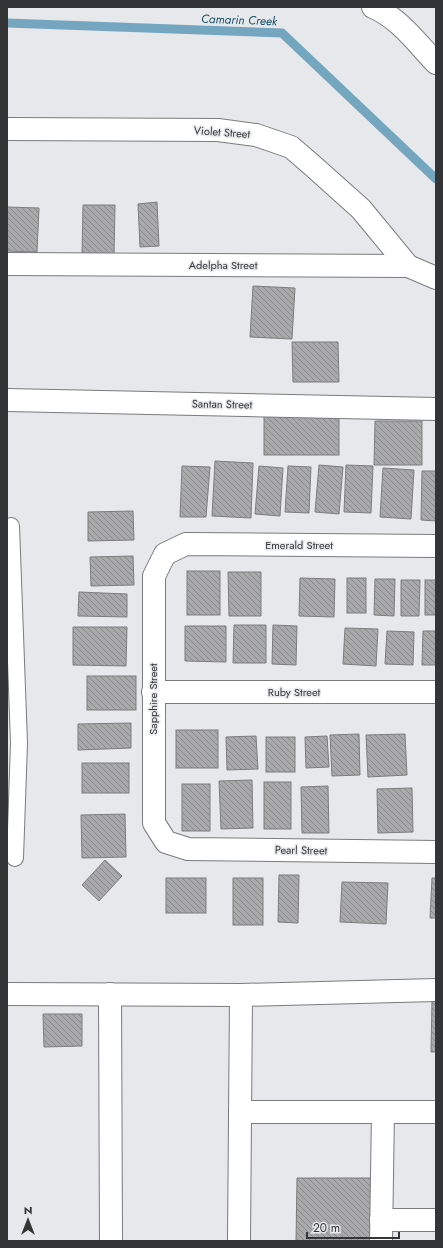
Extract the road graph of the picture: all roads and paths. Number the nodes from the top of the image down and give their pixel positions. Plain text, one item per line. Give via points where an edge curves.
1 (380, 8) edge
2 (436, 63) edge
3 (7, 129) edge
4 (7, 264) edge
5 (408, 266) junction
6 (436, 278) edge
7 (7, 400) edge
8 (436, 409) edge
9 (11, 526) dead end
10 (436, 546) edge
11 (164, 554) joint
12 (153, 692) junction
13 (436, 692) edge
14 (13, 743) edge
15 (166, 842) joint
16 (436, 852) edge
17 (15, 858) dead end
18 (436, 990) edge
19 (7, 994) edge
20 (110, 994) junction
21 (241, 995) junction
22 (240, 1112) junction
23 (383, 1112) junction
24 (436, 1112) edge
25 (436, 1220) edge
26 (381, 1231) edge
27 (111, 1241) edge
28 (240, 1241) edge

1 - 2 street via 398,22
3 - 5 street, Violet Street via 218,130 256,134 291,147 313,166 361,209
4 - 5 street, Adelpha Street
5 - 6 street, Adelpha Street
7 - 8 street, Santan Street
9 - 14 lane
10 - 11 street, Emerald Street via 186,544
11 - 12 street, Sapphire Street via 154,576
12 - 13 street, Ruby Street
12 - 15 street, Sapphire Street via 154,823
14 - 17 lane
15 - 16 street, Pearl Street via 188,849
18 - 21 street
19 - 20 street
20 - 21 street
20 - 27 street
21 - 22 street
22 - 23 street
22 - 28 street
23 - 24 street
23 - 26 street
25 - 26 street

